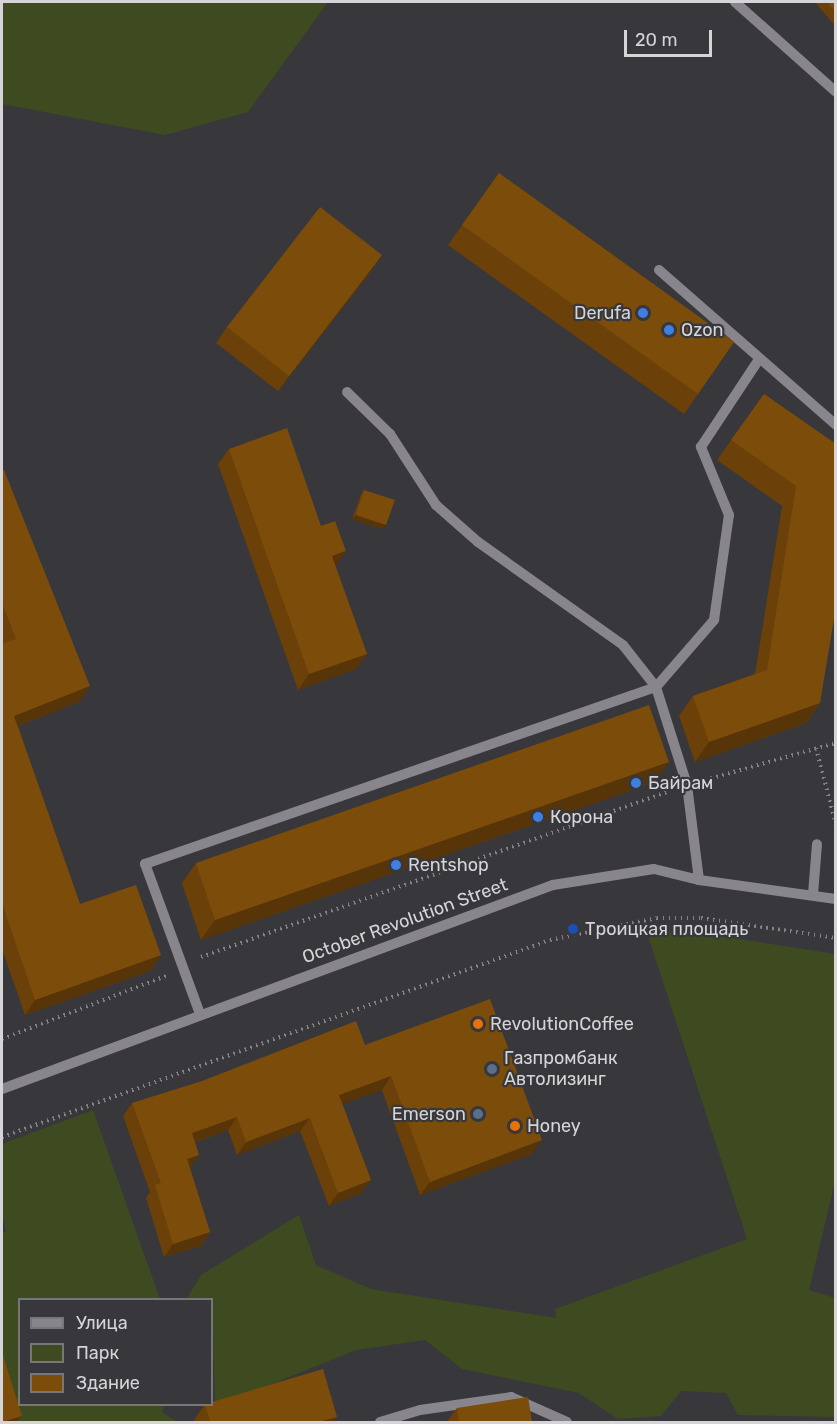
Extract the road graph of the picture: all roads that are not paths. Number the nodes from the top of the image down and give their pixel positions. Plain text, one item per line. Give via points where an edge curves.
1 (735, 2) edge
2 (836, 92) edge
3 (659, 270) dead end
4 (758, 361) junction
5 (347, 392) dead end
6 (836, 425) edge
7 (656, 687) junction
8 (818, 844) dead end
9 (699, 880) junction
10 (813, 894) junction
11 (836, 898) edge
12 (200, 1014) junction
13 (2, 1089) edge
14 (380, 1422) edge
15 (567, 1422) edge

1 - 2 street
3 - 4 street
4 - 6 street
4 - 7 street via 701,447 729,515 714,620
5 - 7 street via 390,434 436,505 486,549 623,645
7 - 9 street via 687,785
7 - 12 street via 144,864
8 - 10 street
9 - 10 street, October Revolution Street
9 - 12 street, October Revolution Street via 654,869 554,885
10 - 11 street, October Revolution Street
12 - 13 street, October Revolution Street
14 - 15 street via 420,1410 511,1398

